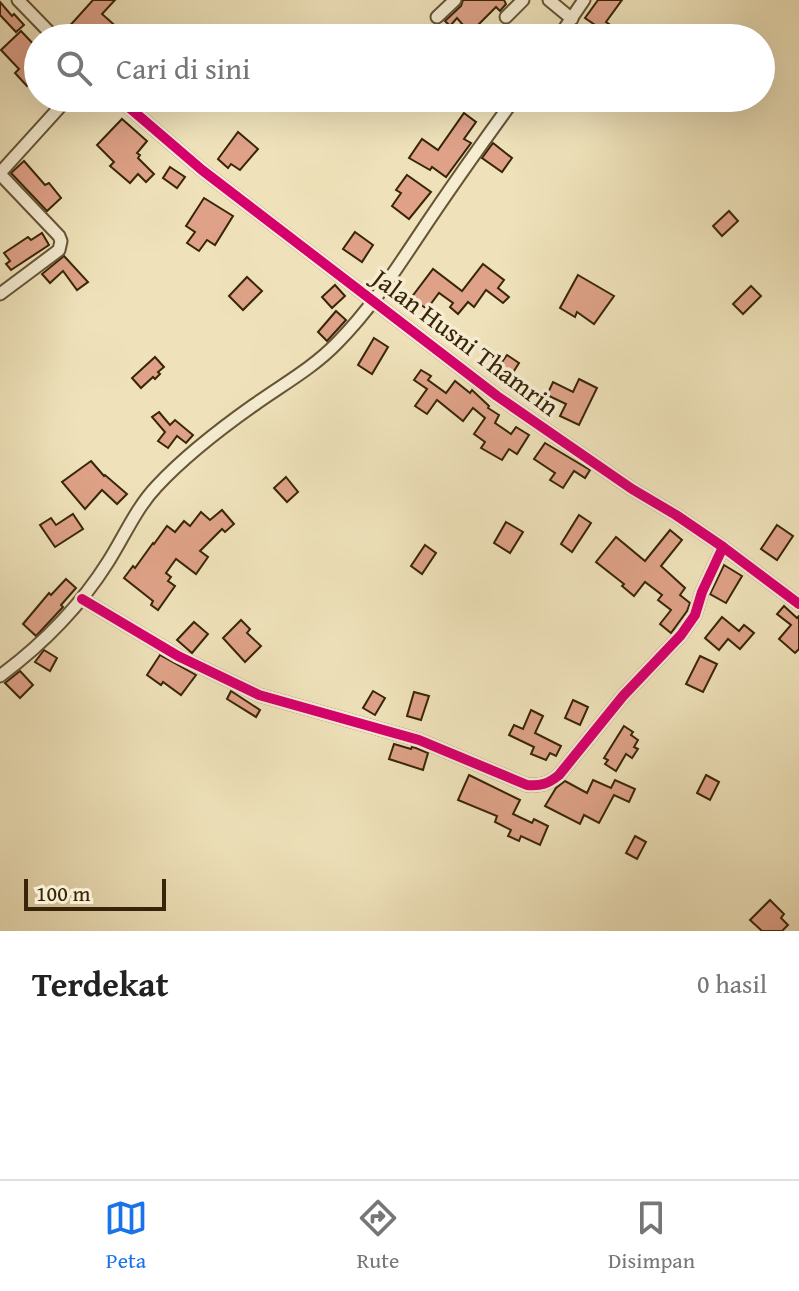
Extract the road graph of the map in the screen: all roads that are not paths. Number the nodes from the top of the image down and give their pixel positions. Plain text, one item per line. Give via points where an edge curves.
1 (18, 0) edge
2 (455, 0) edge
3 (523, 0) edge
4 (549, 0) edge
5 (584, 0) edge
6 (437, 17) dead end
7 (506, 17) dead end
8 (572, 19) junction
9 (41, 24) edge
10 (568, 24) edge
11 (55, 112) edge
12 (134, 112) edge
13 (505, 112) edge
14 (0, 173) edge
15 (0, 294) edge
16 (374, 301) junction
17 (723, 547) junction
18 (82, 599) junction
19 (799, 604) edge
20 (0, 676) edge

1 - 9 street
2 - 6 street
3 - 7 street
4 - 8 street
5 - 8 street
8 - 10 street
11 - 14 street
12 - 16 street, Jalan Husni Thamrin
13 - 16 street
14 - 15 street via 61,241 59,250
16 - 17 street, Jalan Husni Thamrin via 497,396
16 - 18 street via 301,374 177,465 153,490
17 - 18 street via 695,615 681,635 559,775 539,786 419,740 259,695 178,656
17 - 19 street, Jalan Husni Thamrin
18 - 20 street

